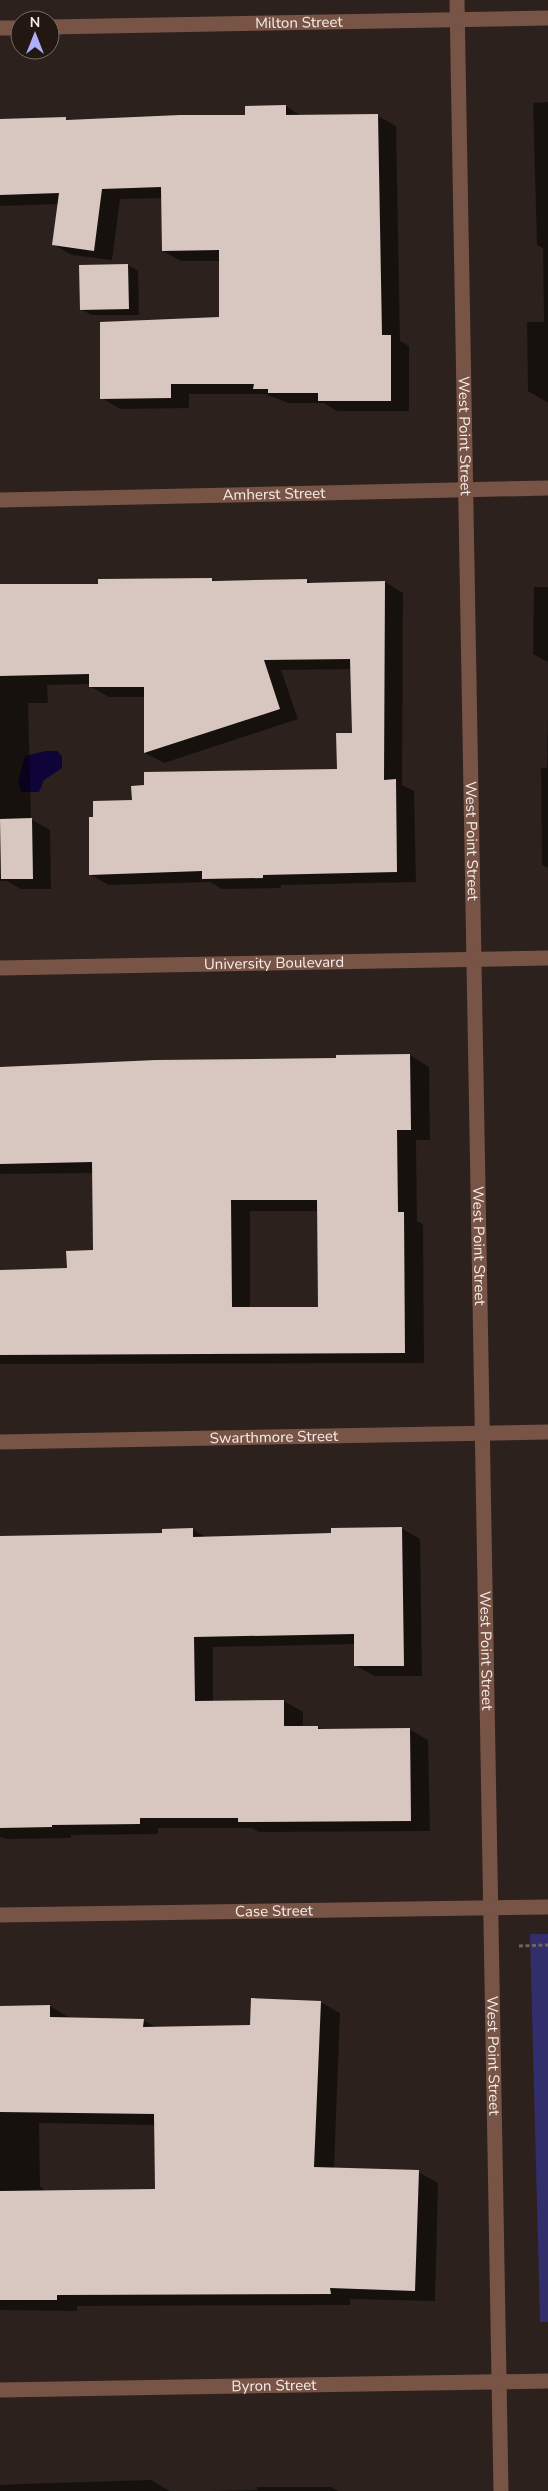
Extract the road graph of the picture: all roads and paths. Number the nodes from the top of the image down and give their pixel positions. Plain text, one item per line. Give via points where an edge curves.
1 (457, 0) edge
2 (548, 18) edge
3 (458, 19) junction
4 (60, 28) edge
5 (548, 488) edge
6 (466, 490) junction
7 (0, 500) edge
8 (548, 958) edge
9 (475, 960) junction
10 (0, 968) edge
11 (548, 1432) edge
12 (483, 1433) junction
13 (0, 1442) edge
14 (548, 1907) edge
15 (492, 1908) junction
16 (0, 1915) edge
17 (548, 2381) edge
18 (499, 2382) junction
19 (0, 2390) edge
20 (501, 2491) edge

1 - 3 street, West Point Street
2 - 3 street, Milton Street
3 - 4 street, Milton Street
3 - 6 street, West Point Street
5 - 6 street, Amherst Street
6 - 7 street, Amherst Street
6 - 9 street, West Point Street
8 - 9 street, University Boulevard
9 - 10 street, University Boulevard
9 - 12 street, West Point Street
11 - 12 street, Swarthmore Street
12 - 13 street, Swarthmore Street
12 - 15 street, West Point Street
14 - 15 street, Case Street
15 - 16 street, Case Street
15 - 18 street, West Point Street
17 - 18 street, Byron Street
18 - 19 street, Byron Street
18 - 20 street, West Point Street

